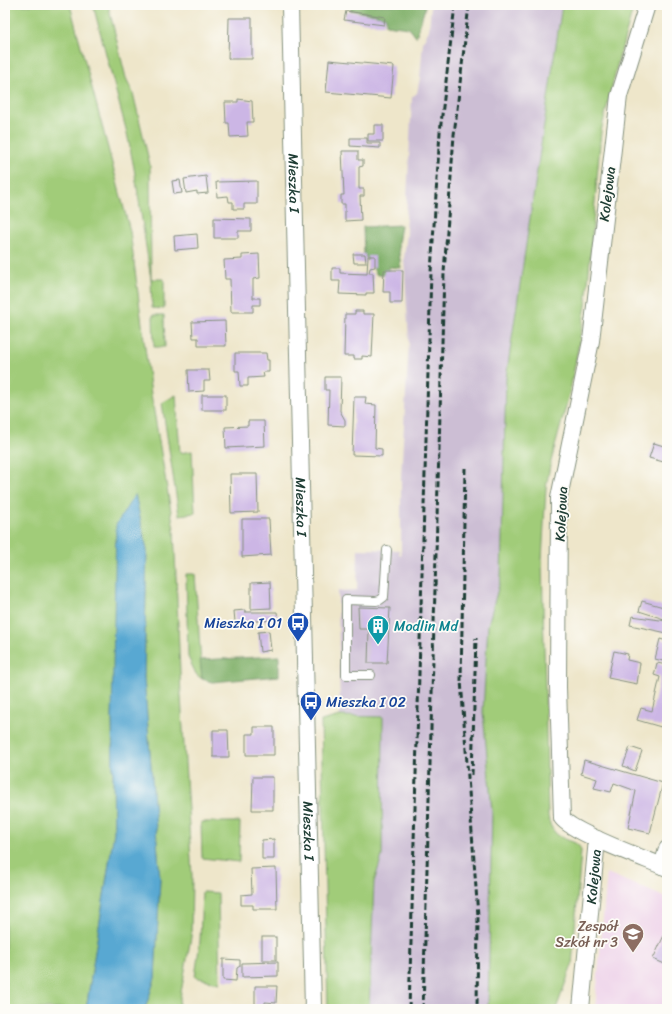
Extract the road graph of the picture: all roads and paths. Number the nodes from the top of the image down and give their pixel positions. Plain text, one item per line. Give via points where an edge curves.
1 (290, 5) edge
2 (646, 5) edge
3 (387, 550) dead end
4 (371, 675) dead end
5 (597, 839) junction
6 (667, 849) edge
7 (665, 867) edge
8 (313, 1009) edge
9 (581, 1009) edge

1 - 8 street, Mieszka I
2 - 5 street, Kolejowa via 619,96 591,341 559,498 558,687 562,818 569,825
3 - 4 lane via 384,597 376,601 346,600 346,675
5 - 7 street
5 - 9 street, Kolejowa
6 - 7 street

